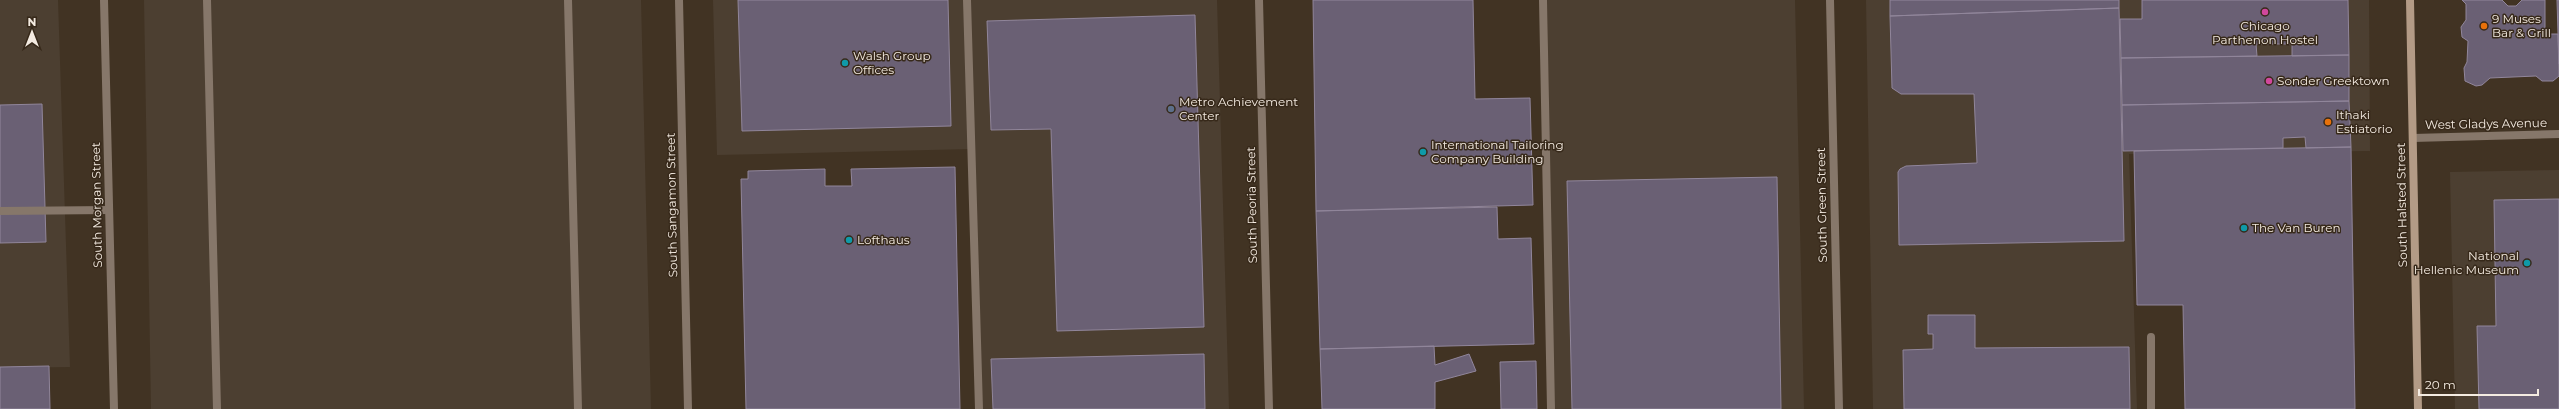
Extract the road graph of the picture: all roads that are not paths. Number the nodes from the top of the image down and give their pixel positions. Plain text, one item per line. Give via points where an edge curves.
1 (104, 0) edge
2 (207, 0) edge
3 (568, 0) edge
4 (679, 0) edge
5 (967, 0) edge
6 (1259, 0) edge
7 (1543, 0) edge
8 (1830, 0) edge
9 (2410, 0) edge
10 (2559, 134) edge
11 (2413, 138) junction
12 (109, 210) junction
13 (0, 211) edge
14 (2151, 337) dead end
15 (114, 409) edge
16 (217, 409) edge
17 (578, 409) edge
18 (688, 409) edge
19 (979, 409) edge
20 (1269, 409) edge
21 (1551, 409) edge
22 (1839, 409) edge
23 (2151, 409) edge
24 (2418, 409) edge

1 - 12 street, South Morgan Street
2 - 16 street
3 - 17 street
4 - 18 street, South Sangamon Street
5 - 19 street
6 - 20 street, South Peoria Street
7 - 21 street
8 - 22 street, South Green Street
9 - 11 main road, South Halsted Street
10 - 11 street, West Gladys Avenue
11 - 24 main road, South Halsted Street
12 - 13 street
12 - 15 street, South Morgan Street
14 - 23 street

